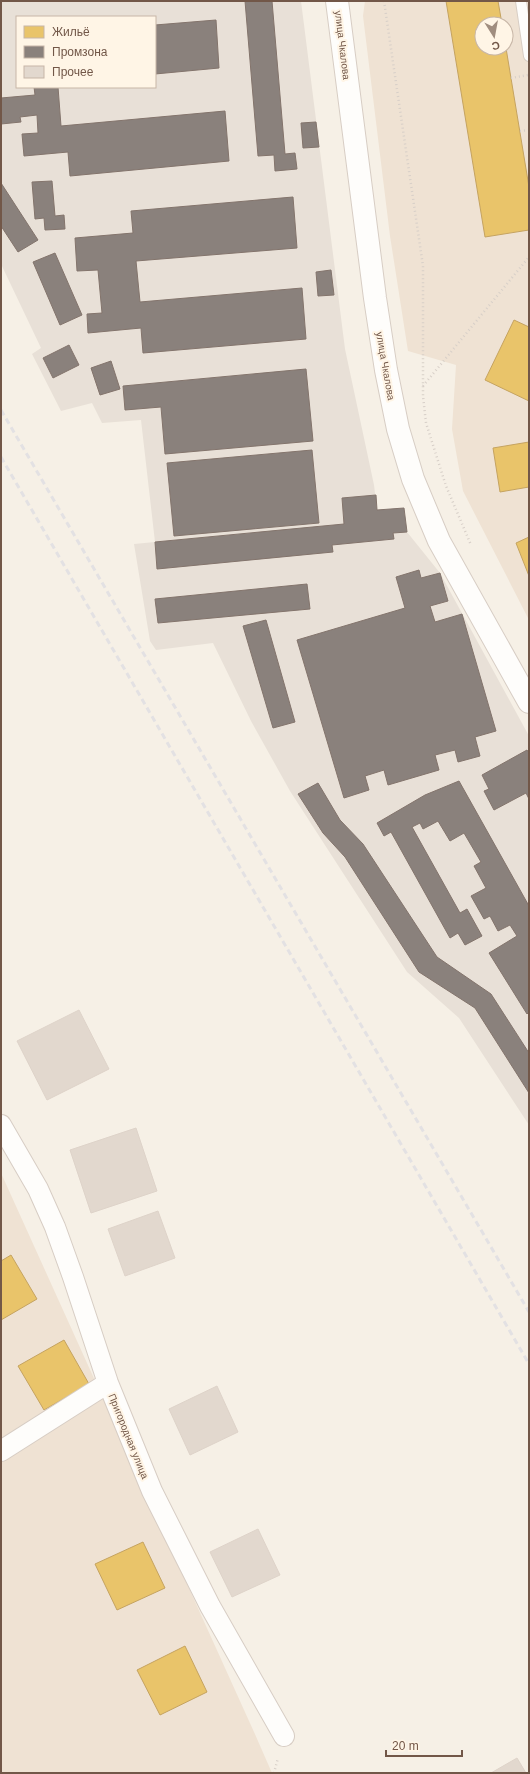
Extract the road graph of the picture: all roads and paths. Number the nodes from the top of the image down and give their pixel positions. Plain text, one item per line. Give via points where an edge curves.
1 (337, 1) edge
2 (384, 1) edge
3 (521, 1) edge
4 (529, 56) edge
5 (529, 75) edge
6 (511, 78) dead end
7 (529, 130) edge
8 (520, 131) dead end
9 (529, 257) edge
10 (423, 387) junction
11 (471, 546) dead end
12 (529, 702) edge
13 (1, 1125) edge
14 (108, 1383) junction
15 (1, 1451) edge
16 (284, 1736) dead end

1 - 12 street, улица Чкалова via 375,298 398,429 413,479 439,541
2 - 10 path via 423,266
3 - 4 lane
5 - 6 path
7 - 8 path
9 - 10 path
10 - 11 path via 426,423 434,452
13 - 14 street, Пригородная улица via 38,1189 55,1227
14 - 15 street
14 - 16 street, Пригородная улица via 152,1491 180,1548

